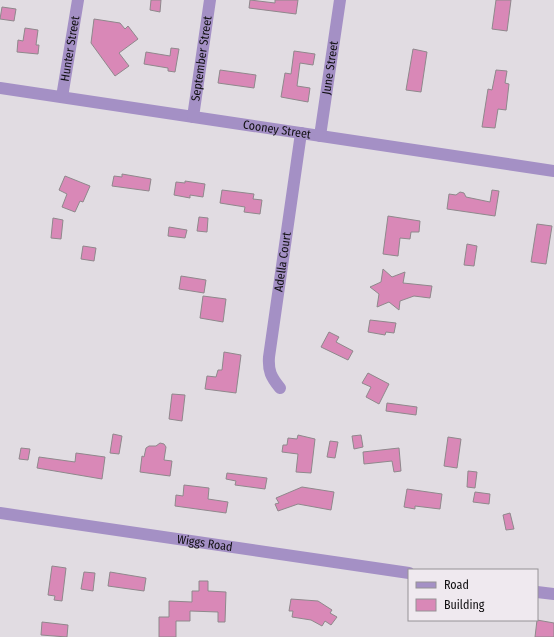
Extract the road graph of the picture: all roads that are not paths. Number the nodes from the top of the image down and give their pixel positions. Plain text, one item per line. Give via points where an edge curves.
1 (78, 0) edge
2 (210, 0) edge
3 (340, 0) edge
4 (0, 88) edge
5 (62, 97) junction
6 (193, 117) junction
7 (301, 133) junction
8 (320, 136) junction
9 (554, 172) edge
10 (280, 388) dead end
11 (0, 513) edge
12 (408, 573) edge
13 (538, 592) edge
14 (554, 594) edge

1 - 5 street, Hunter Street
2 - 6 street, September Street
3 - 8 street, June Street
4 - 5 street, Cooney Street
5 - 6 street, Cooney Street
6 - 7 street, Cooney Street
7 - 8 street, Cooney Street
7 - 10 street, Adella Court via 269,357 268,370
8 - 9 street, Cooney Street
11 - 12 street, Wiggs Road
13 - 14 street

